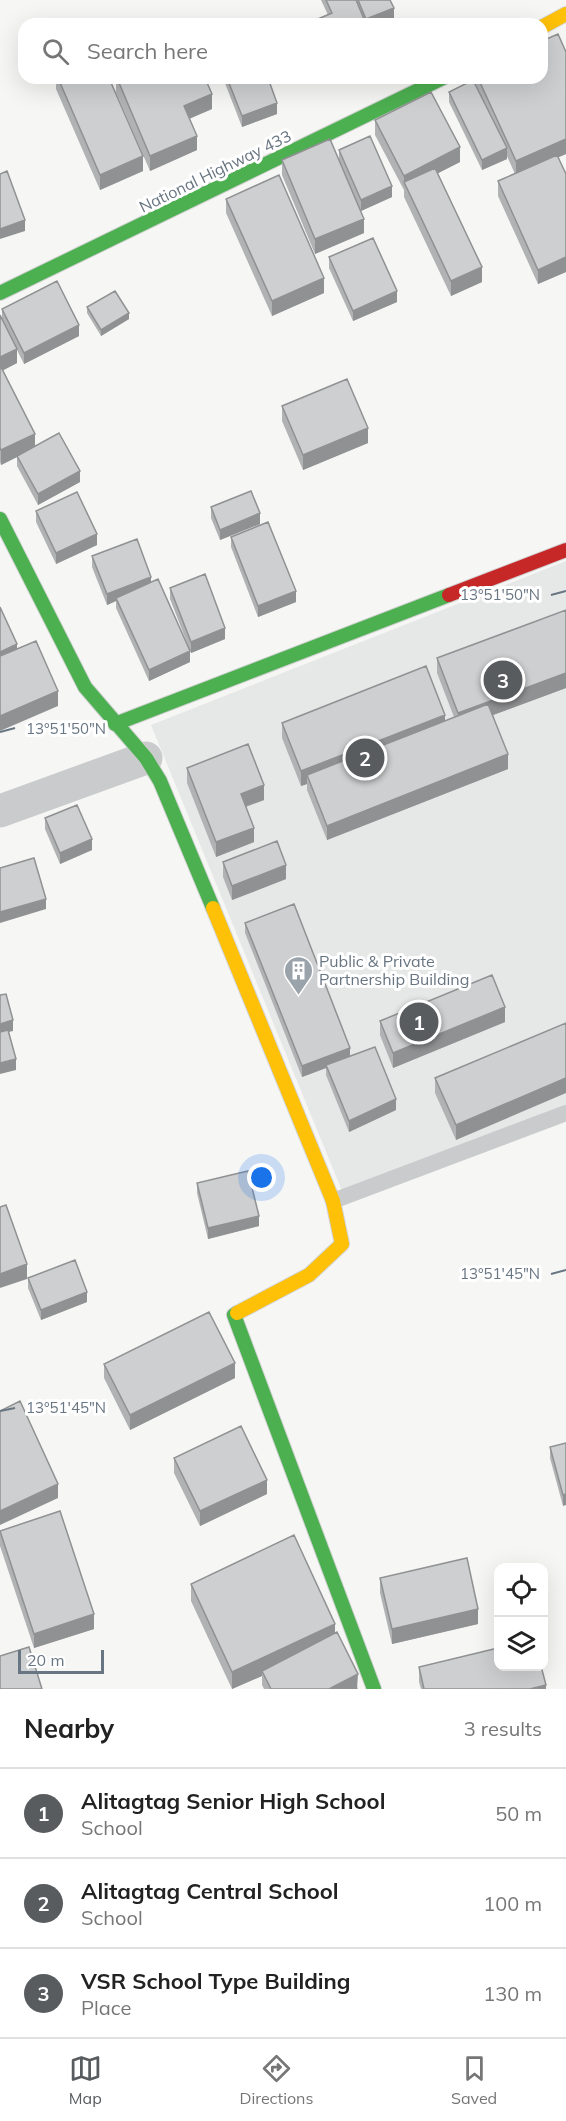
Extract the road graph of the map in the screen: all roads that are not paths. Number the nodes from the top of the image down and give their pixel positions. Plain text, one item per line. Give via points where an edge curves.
1 (566, 14) edge
2 (548, 24) edge
3 (431, 84) edge
4 (0, 292) edge
5 (0, 519) edge
6 (566, 550) edge
7 (115, 724) junction
8 (146, 758) junction
9 (0, 811) edge
10 (566, 1113) edge
11 (333, 1201) junction
12 (374, 1689) edge

1 - 2 street
3 - 4 street, National Highway 433
5 - 7 street via 85,687
6 - 7 street
7 - 8 street
8 - 9 street
8 - 11 street via 160,781
10 - 11 lane
11 - 12 street via 342,1244 309,1275 234,1315

